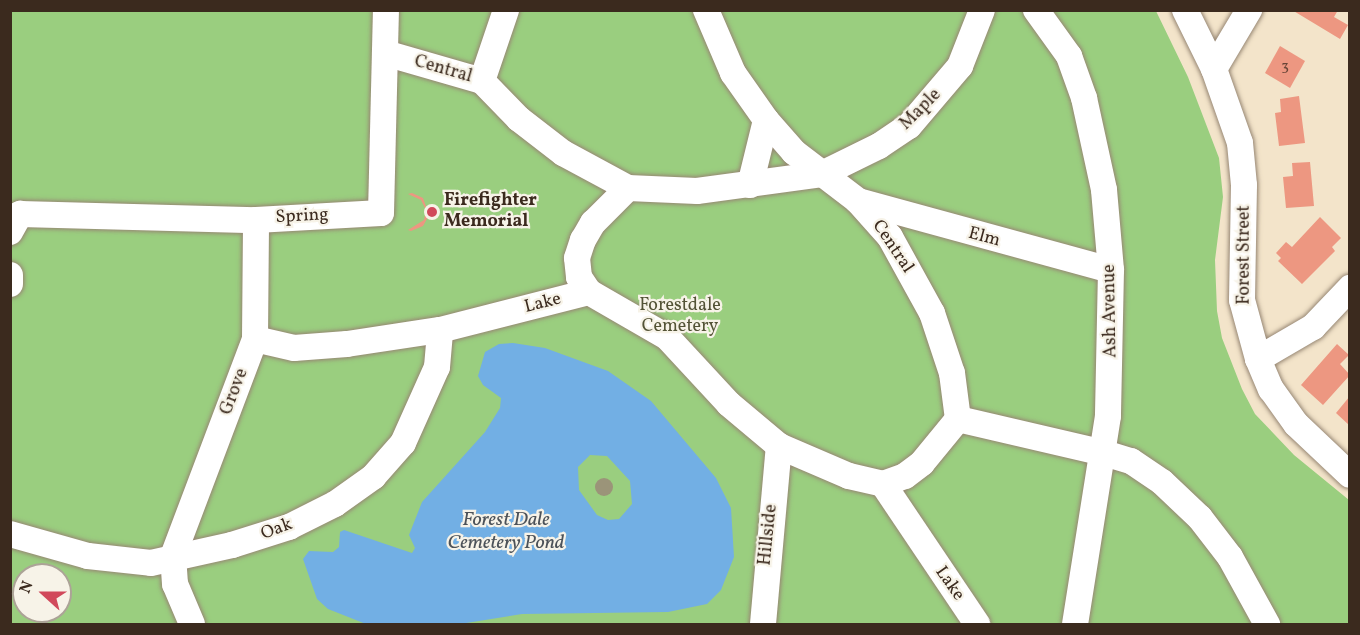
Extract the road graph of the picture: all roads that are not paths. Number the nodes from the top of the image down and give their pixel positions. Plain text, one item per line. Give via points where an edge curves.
1 (386, 10) edge
2 (506, 10) edge
3 (706, 10) edge
4 (982, 10) edge
5 (1036, 10) edge
6 (1185, 10) edge
7 (1249, 10) edge
8 (386, 53) junction
9 (1214, 69) junction
10 (482, 81) junction
11 (766, 120) junction
12 (822, 174) junction
13 (750, 184) junction
14 (628, 188) junction
15 (858, 201) junction
16 (256, 220) junction
17 (15, 223) edge
18 (1111, 270) junction
19 (10, 275) edge
20 (10, 285) edge
21 (1350, 288) edge
22 (589, 292) junction
23 (440, 330) junction
24 (255, 339) junction
25 (1258, 359) junction
26 (958, 419) junction
27 (779, 446) junction
28 (1104, 453) junction
29 (1350, 475) edge
30 (883, 483) junction
31 (10, 534) edge
32 (173, 556) junction
33 (192, 624) edge
34 (763, 624) edge
35 (977, 624) edge
36 (1075, 624) edge
37 (1267, 624) edge

1 - 8 street, Spring
2 - 10 street
3 - 11 street via 733,73
4 - 12 street, Maple via 960,66 909,126 879,147
5 - 18 street, Ash Avenue via 1069,56 1084,98 1104,190
6 - 9 street, Forest Street
7 - 9 street
8 - 10 street, Central
8 - 16 street, Spring via 381,213
9 - 25 street, Forest Street via 1236,128 1242,157 1242,300
10 - 14 street, Central via 519,119 563,153
11 - 12 street via 794,152
11 - 13 street
12 - 13 street, Central
12 - 15 street, Central
13 - 14 street, Central via 697,191
14 - 22 street via 593,223 582,240 577,258 579,277
15 - 18 street, Elm
15 - 26 street, Central via 890,237 932,313 952,373
16 - 17 street, Spring
16 - 24 street, Grove
18 - 28 street, Ash Avenue via 1112,364
19 - 20 street
21 - 25 street via 1313,327
22 - 23 street, Lake
22 - 27 street via 667,337 729,404
23 - 24 street, Lake via 294,348
23 - 32 street, Oak via 436,367 423,403 403,443 373,477 335,504 290,527 232,545
24 - 32 street, Grove
25 - 29 street, Forest Street via 1271,389 1296,424
26 - 28 street
26 - 30 street via 922,463 905,476
27 - 30 street via 849,476
27 - 34 street, Hillside
28 - 36 street, Ash Avenue
28 - 37 street via 1131,461 1162,482 1200,518 1230,557
30 - 35 street, Lake
31 - 32 street, Oak via 119,562 152,563
32 - 33 street via 175,584

